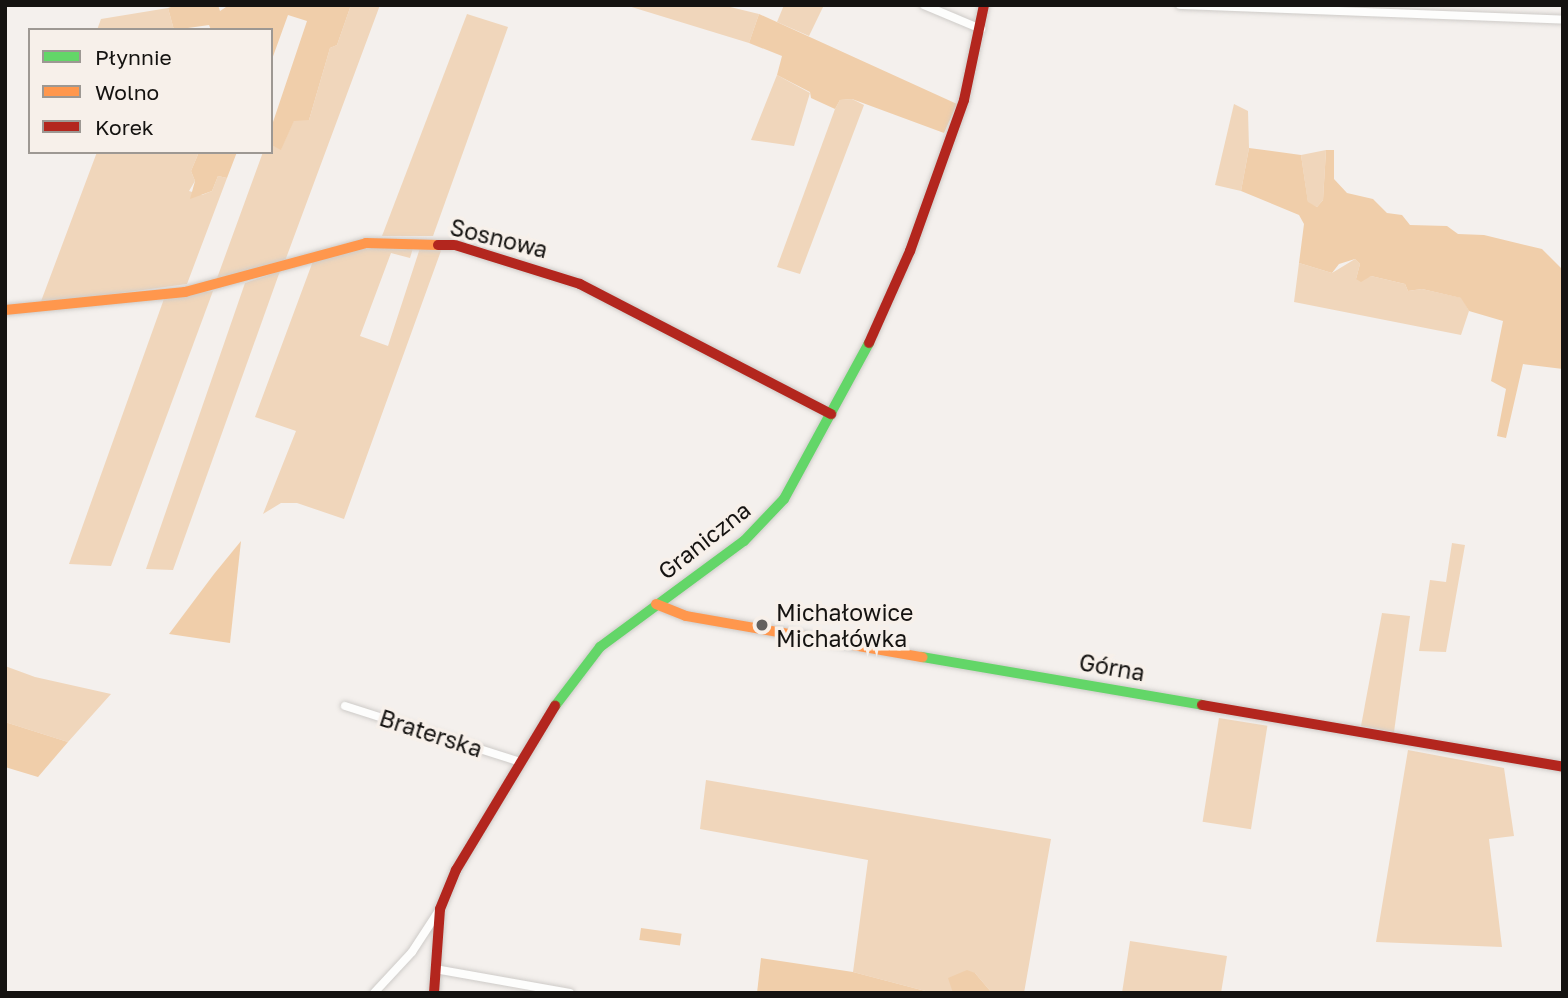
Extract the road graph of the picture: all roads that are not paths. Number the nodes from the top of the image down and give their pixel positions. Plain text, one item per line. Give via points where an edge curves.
1 (924, 5) edge
2 (984, 5) edge
3 (1180, 5) edge
4 (1563, 20) edge
5 (981, 29) junction
6 (5, 310) edge
7 (831, 414) junction
8 (656, 604) junction
9 (345, 706) dead end
10 (517, 761) junction
11 (1563, 767) edge
12 (440, 909) junction
13 (435, 969) junction
14 (374, 993) edge
15 (434, 993) edge
16 (570, 993) edge

1 - 5 street
2 - 5 street, Graniczna
3 - 4 street
5 - 7 street, Graniczna via 964,100 910,251
6 - 7 street, Sosnowa via 185,292 366,243 455,245 580,284
7 - 8 street, Graniczna via 784,499 744,541
8 - 10 street, Graniczna via 600,647 573,678
8 - 11 street, Górna via 686,616
9 - 10 street, Braterska
10 - 12 street, Graniczna via 456,870
12 - 13 street, Graniczna
12 - 14 street via 412,951
13 - 15 street, Graniczna
13 - 16 street

